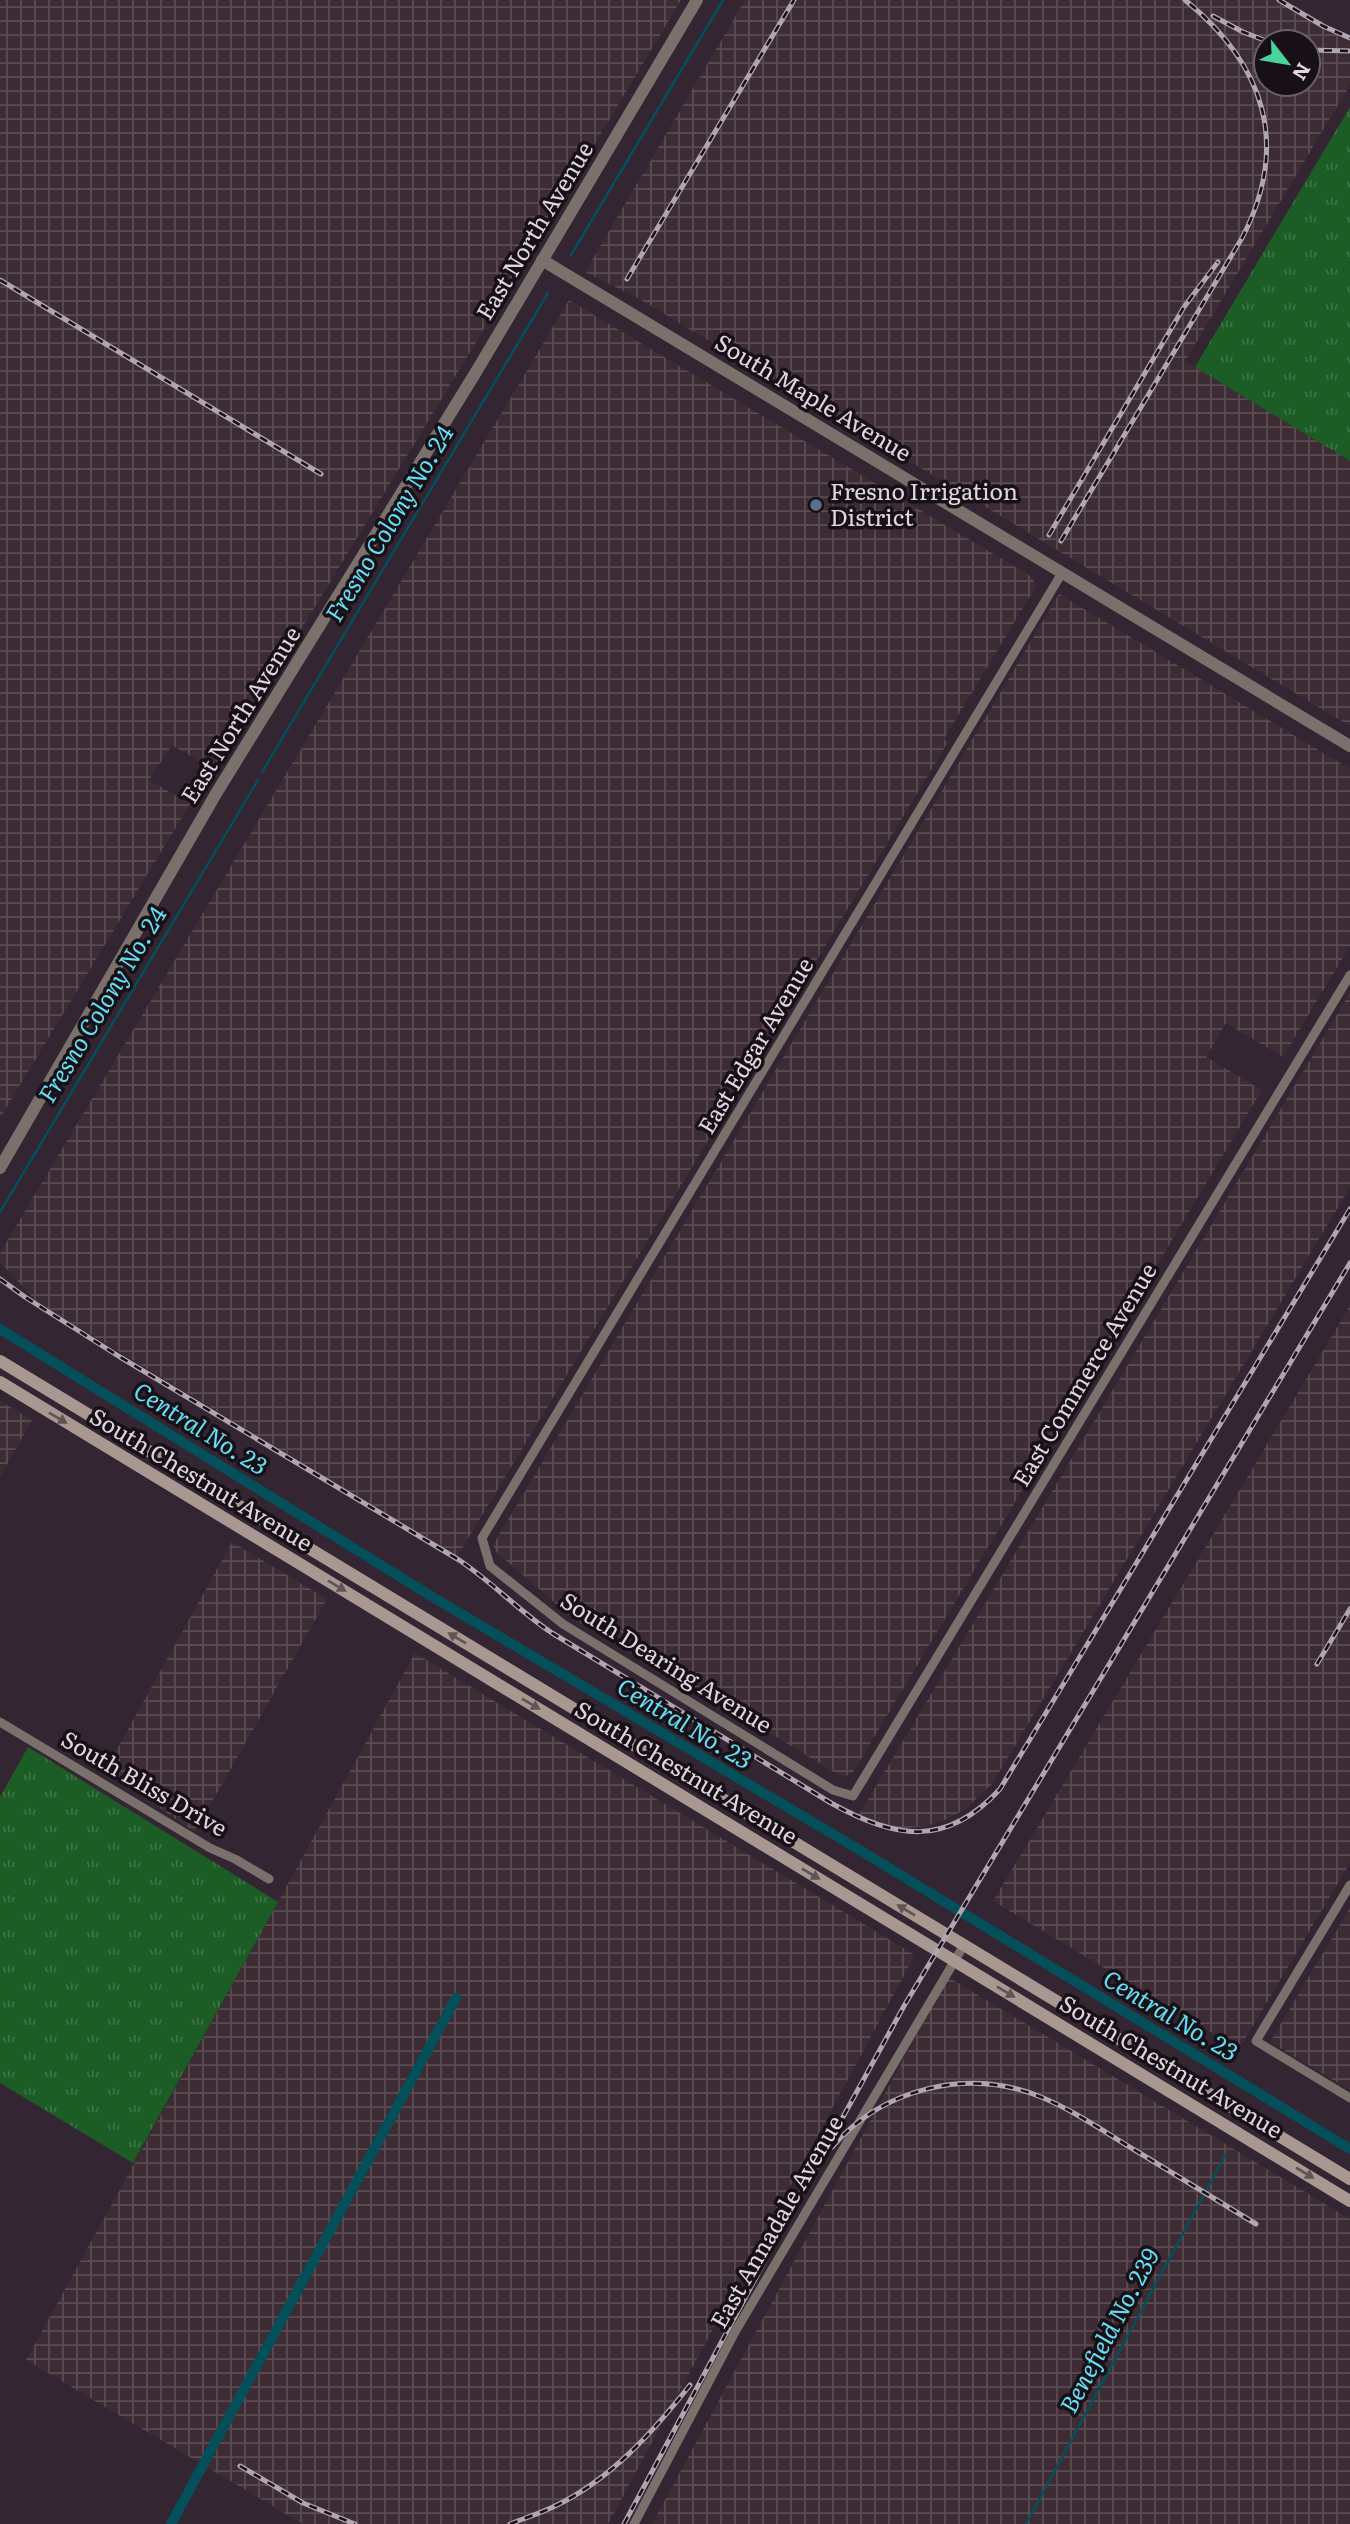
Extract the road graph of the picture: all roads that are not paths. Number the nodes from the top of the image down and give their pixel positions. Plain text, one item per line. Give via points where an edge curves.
1 (697, 0) edge
2 (542, 260) junction
3 (1062, 573) junction
4 (1350, 746) edge
5 (1350, 975) edge
6 (0, 1168) edge
7 (0, 1361) edge
8 (0, 1382) edge
9 (482, 1538) joint
10 (431, 1622) junction
11 (422, 1638) junction
12 (0, 1721) edge
13 (853, 1796) joint
14 (269, 1879) dead end
15 (1350, 1885) edge
16 (964, 1945) junction
17 (955, 1961) junction
18 (1350, 2098) edge
19 (1350, 2179) edge
20 (1350, 2201) edge
21 (634, 2524) edge

1 - 2 street, East North Avenue
2 - 3 street, South Maple Avenue
2 - 6 street, East North Avenue via 217,792
3 - 4 street, South Maple Avenue
3 - 9 street, East Edgar Avenue
5 - 13 street, East Commerce Avenue
7 - 10 main road, South Chestnut Avenue
8 -> 11 main road, South Chestnut Avenue
9 - 13 street, South Dearing Avenue via 490,1566 563,1624 833,1790
10 - 11 main road
16 -> 10 main road, South Chestnut Avenue
11 -> 17 main road, South Chestnut Avenue
12 - 14 street, South Bliss Drive
15 - 18 street via 1256,2041
16 - 17 street, East Annadale Avenue
16 - 19 main road, South Chestnut Avenue
17 -> 20 main road, South Chestnut Avenue
17 - 21 street, East Annadale Avenue via 735,2332

